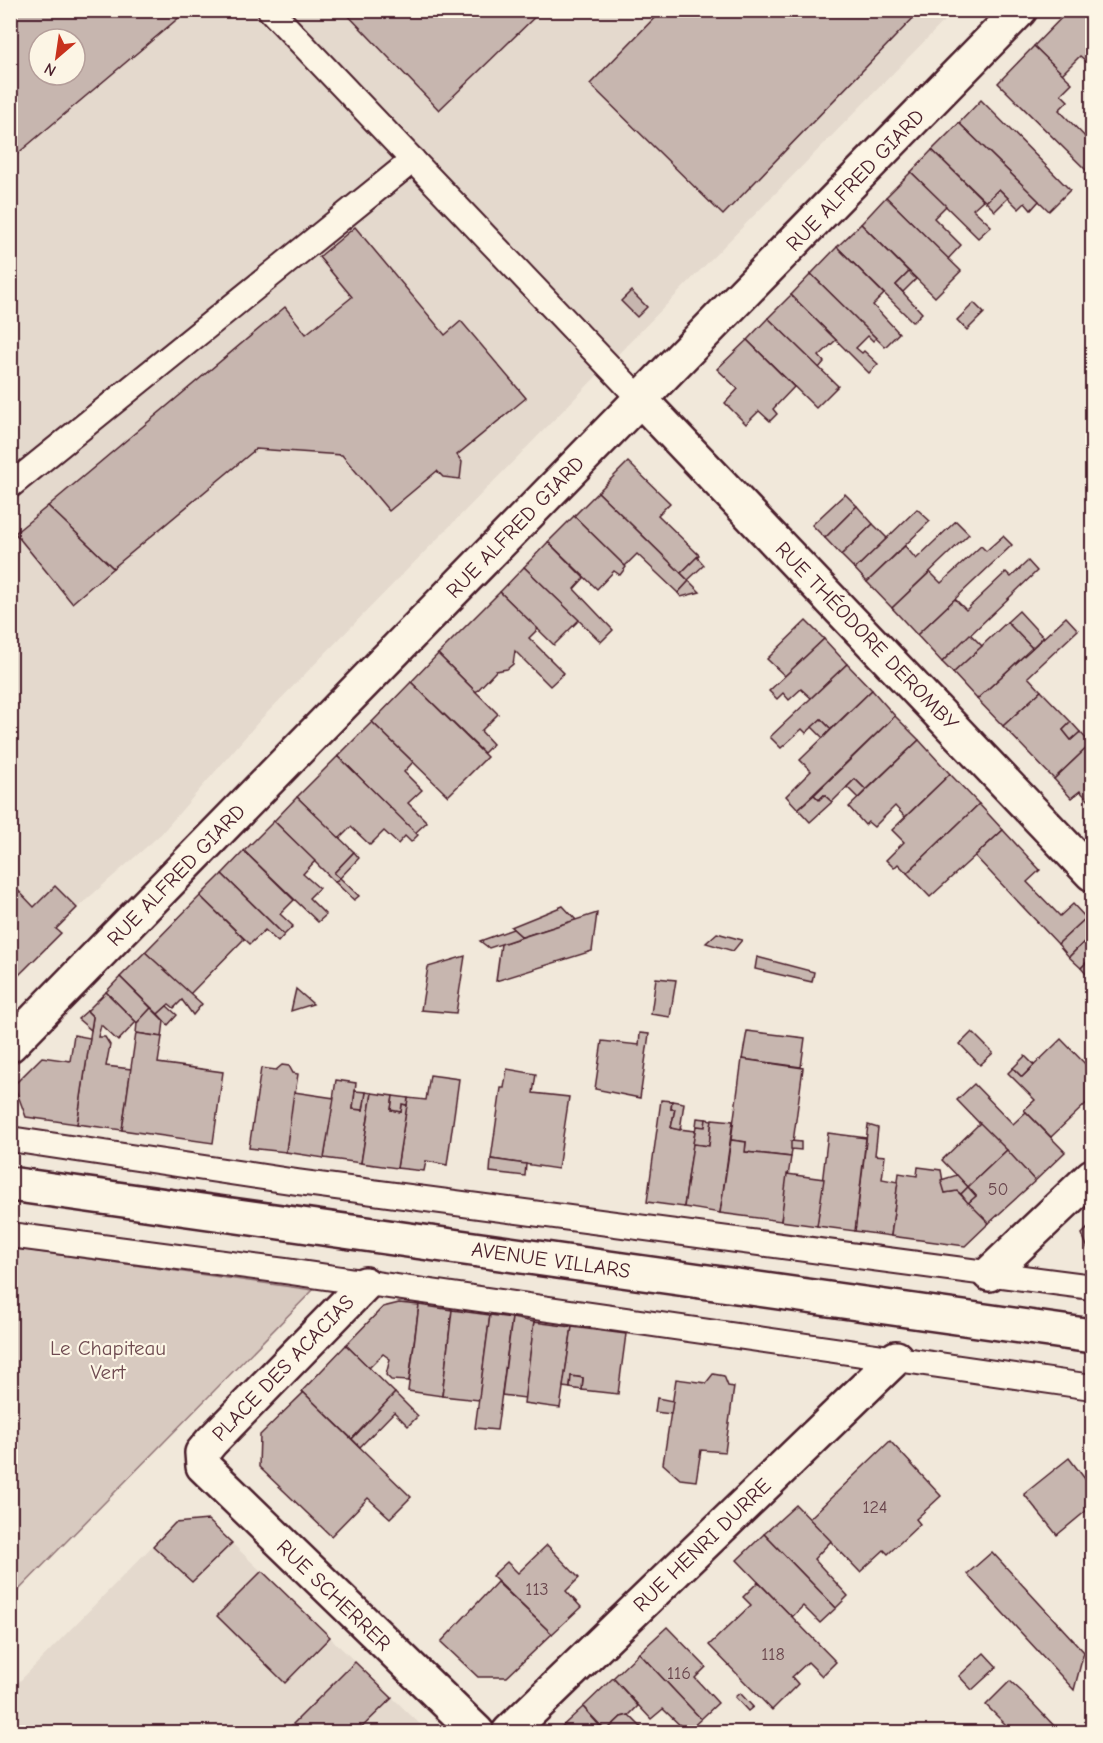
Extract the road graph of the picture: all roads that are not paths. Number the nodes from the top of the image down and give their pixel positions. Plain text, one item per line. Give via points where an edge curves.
1 (270, 10) edge
2 (1020, 10) edge
3 (413, 160) junction
4 (640, 399) junction
5 (10, 486) edge
6 (1092, 874) edge
7 (10, 1045) edge
8 (10, 1139) edge
9 (1092, 1176) edge
10 (10, 1184) edge
11 (10, 1235) edge
12 (989, 1274) junction
13 (365, 1284) junction
14 (1092, 1287) edge
15 (1092, 1336) edge
16 (896, 1358) junction
17 (1092, 1387) edge
18 (202, 1453) joint
19 (477, 1732) edge
20 (509, 1732) edge

1 - 3 lane
2 - 4 street, RUE ALFRED GIARD
3 - 4 lane
3 - 5 lane
4 - 6 street, RUE THÉODORE DEROMBY
4 - 7 street, RUE ALFRED GIARD
8 - 12 lane via 309,1184
9 - 12 street
10 - 15 street, AVENUE VILLARS
11 - 13 lane
12 - 14 lane
13 - 16 lane
13 - 18 street, PLACE DES ACACIAS
16 - 17 lane
16 - 20 street, RUE HENRI DURRE
18 - 19 street, RUE SCHERRER via 202,1466 213,1479

